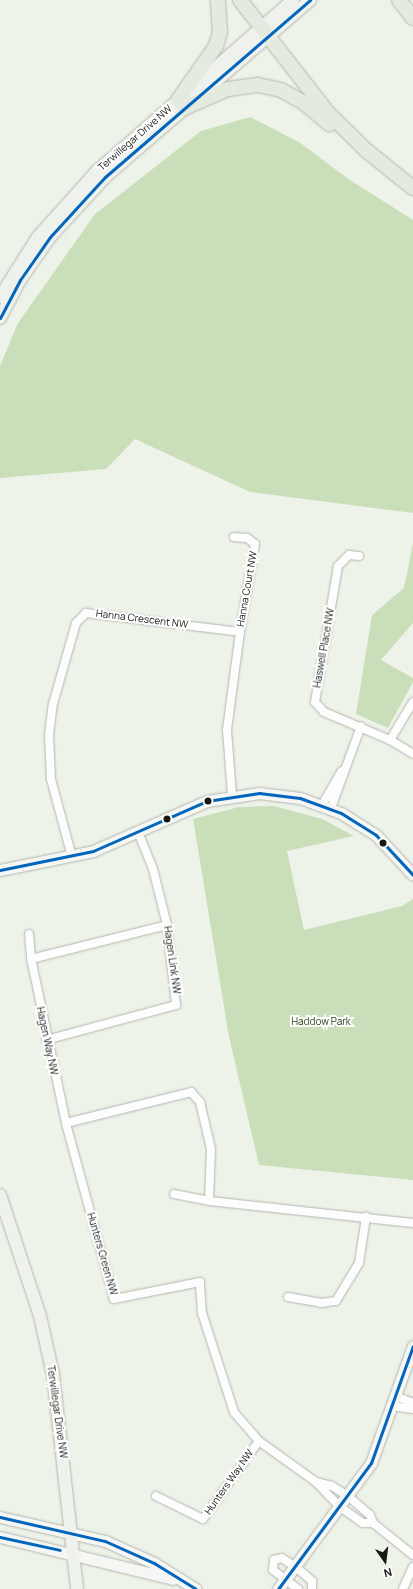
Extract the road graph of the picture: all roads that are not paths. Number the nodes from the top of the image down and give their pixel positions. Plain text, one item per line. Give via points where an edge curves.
1 (218, 0) edge
2 (240, 0) edge
3 (293, 0) edge
4 (310, 0) edge
5 (399, 0) edge
6 (413, 18) edge
7 (264, 32) junction
8 (181, 104) junction
9 (346, 132) junction
10 (413, 188) edge
11 (0, 297) edge
12 (0, 318) edge
13 (234, 537) dead end
14 (359, 556) dead end
15 (240, 632) junction
16 (413, 702) edge
17 (361, 726) junction
18 (390, 740) junction
19 (413, 754) edge
20 (232, 795) junction
21 (326, 806) junction
22 (138, 832) junction
23 (72, 857) junction
24 (0, 870) edge
25 (413, 875) edge
26 (167, 925) junction
27 (29, 934) dead end
28 (31, 959) junction
29 (46, 1040) junction
30 (66, 1123) junction
31 (174, 1194) dead end
32 (0, 1195) edge
33 (209, 1201) junction
34 (366, 1217) junction
35 (413, 1223) edge
36 (288, 1297) dead end
37 (413, 1346) edge
38 (393, 1401) junction
39 (413, 1403) edge
40 (413, 1409) edge
41 (259, 1440) junction
42 (316, 1482) junction
43 (156, 1496) dead end
44 (348, 1496) junction
45 (340, 1507) junction
46 (0, 1517) edge
47 (373, 1523) junction
48 (72, 1533) junction
49 (0, 1537) edge
50 (74, 1553) junction
51 (413, 1555) edge
52 (297, 1568) junction
53 (412, 1571) edge
54 (180, 1581) junction
55 (283, 1586) edge
56 (77, 1589) edge
57 (196, 1589) edge
58 (298, 1589) edge
59 (312, 1589) edge
60 (403, 1589) edge

1 - 8 highway via 220,32 216,46
2 - 7 highway
3 - 7 main road, Terwillegar Drive NW
4 - 7 main road, Terwillegar Drive NW
5 - 6 highway
7 - 8 main road, Terwillegar Drive NW
7 - 9 highway
8 - 9 highway via 228,89 258,85 281,90 304,103 330,125
8 - 11 main road, Terwillegar Drive NW via 97,171 65,205 38,237
8 - 12 main road, Terwillegar Drive NW via 76,206 20,280
9 - 10 highway
13 - 15 street, Hanna Court NW via 247,538 255,544
14 - 17 street, Haswell Place NW via 349,555 338,566 315,702 324,712
15 - 20 street via 227,730
15 - 23 street, Hanna Crescent NW via 92,613 78,619 53,704 49,735 51,779
16 - 18 street
17 - 18 street
17 - 21 street
18 - 19 street
20 - 21 street via 280,795
20 - 22 street via 195,804
21 - 25 street via 376,835
22 - 23 street
22 - 26 street, Hagen Link NW via 153,869
23 - 24 street
26 - 28 street
26 - 29 street, Hagen Link NW via 178,997 174,1007
27 - 28 street, Hagen Way NW
28 - 29 street, Hagen Way NW
29 - 30 street, Hagen Way NW
30 - 33 street via 194,1093 200,1102 213,1158
30 - 41 street, Hunters Green NW via 114,1299 200,1282 202,1313 226,1394 234,1412
31 - 33 street
32 - 48 main road, Terwillegar Drive NW via 40,1316 53,1374
33 - 34 street
34 - 35 street
34 - 36 street via 359,1263 336,1301 321,1303
37 - 38 street
38 - 39 street
38 - 40 street
38 - 44 street via 371,1463
41 - 42 street, Hunters Green NW
41 - 43 street, Hunters Way NW via 203,1519
42 - 44 street, Hunters Green NW via 332,1486
42 - 45 street, Hunters Green NW
44 - 45 street
44 - 47 street, Hunters Green NW via 370,1515
45 - 47 street, Hunters Green NW via 363,1523
45 - 52 street
46 - 48 street
47 - 51 street
48 - 50 main road, Terwillegar Drive NW
48 - 54 street via 123,1548
49 - 50 street
50 - 54 street
50 - 56 main road, Terwillegar Drive NW
52 - 55 street
52 - 55 street via 282,1558 274,1560 273,1570
52 - 59 street via 312,1581
53 - 60 street
54 - 57 street
55 - 58 street

